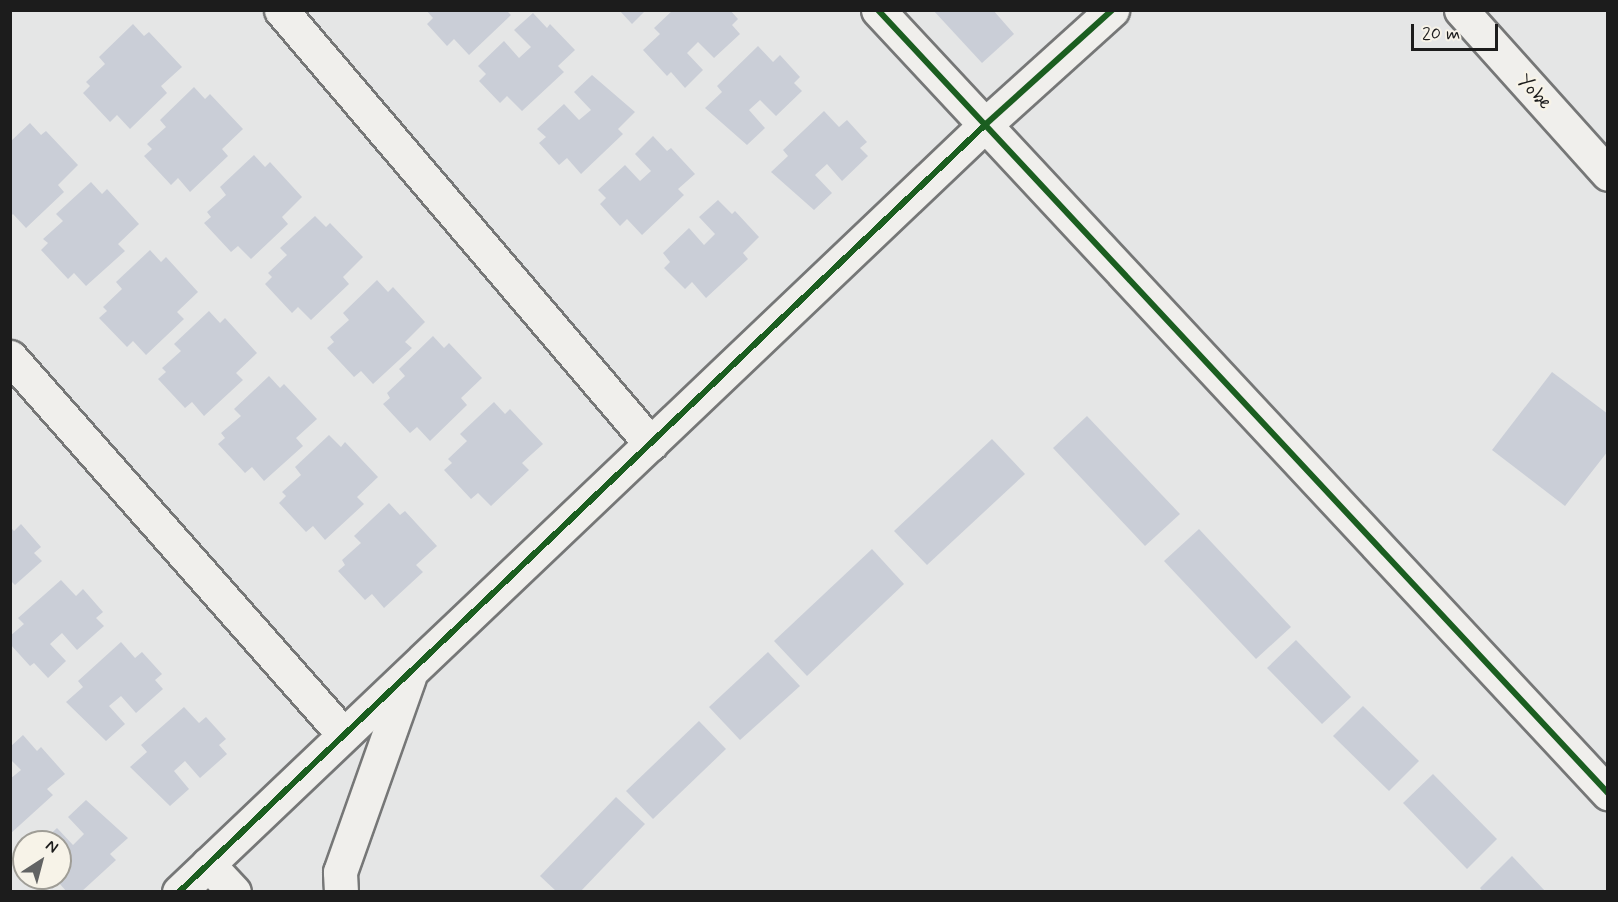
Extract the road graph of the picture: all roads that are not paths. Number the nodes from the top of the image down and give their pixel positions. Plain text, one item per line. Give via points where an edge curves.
1 (281, 10) edge
2 (878, 10) edge
3 (1112, 10) edge
4 (1461, 10) edge
5 (986, 124) junction
6 (1608, 174) edge
7 (10, 357) edge
8 (651, 444) junction
9 (411, 672) junction
10 (344, 735) junction
11 (1608, 793) edge
12 (208, 864) junction
13 (179, 891) edge
14 (234, 891) edge
15 (341, 891) edge

1 - 8 street
2 - 5 street
3 - 5 street
4 - 6 street, Yobe
5 - 8 street
5 - 11 street
7 - 10 street
8 - 9 street
9 - 10 street
9 - 15 street via 340,872
10 - 12 street
12 - 13 street
12 - 14 street

